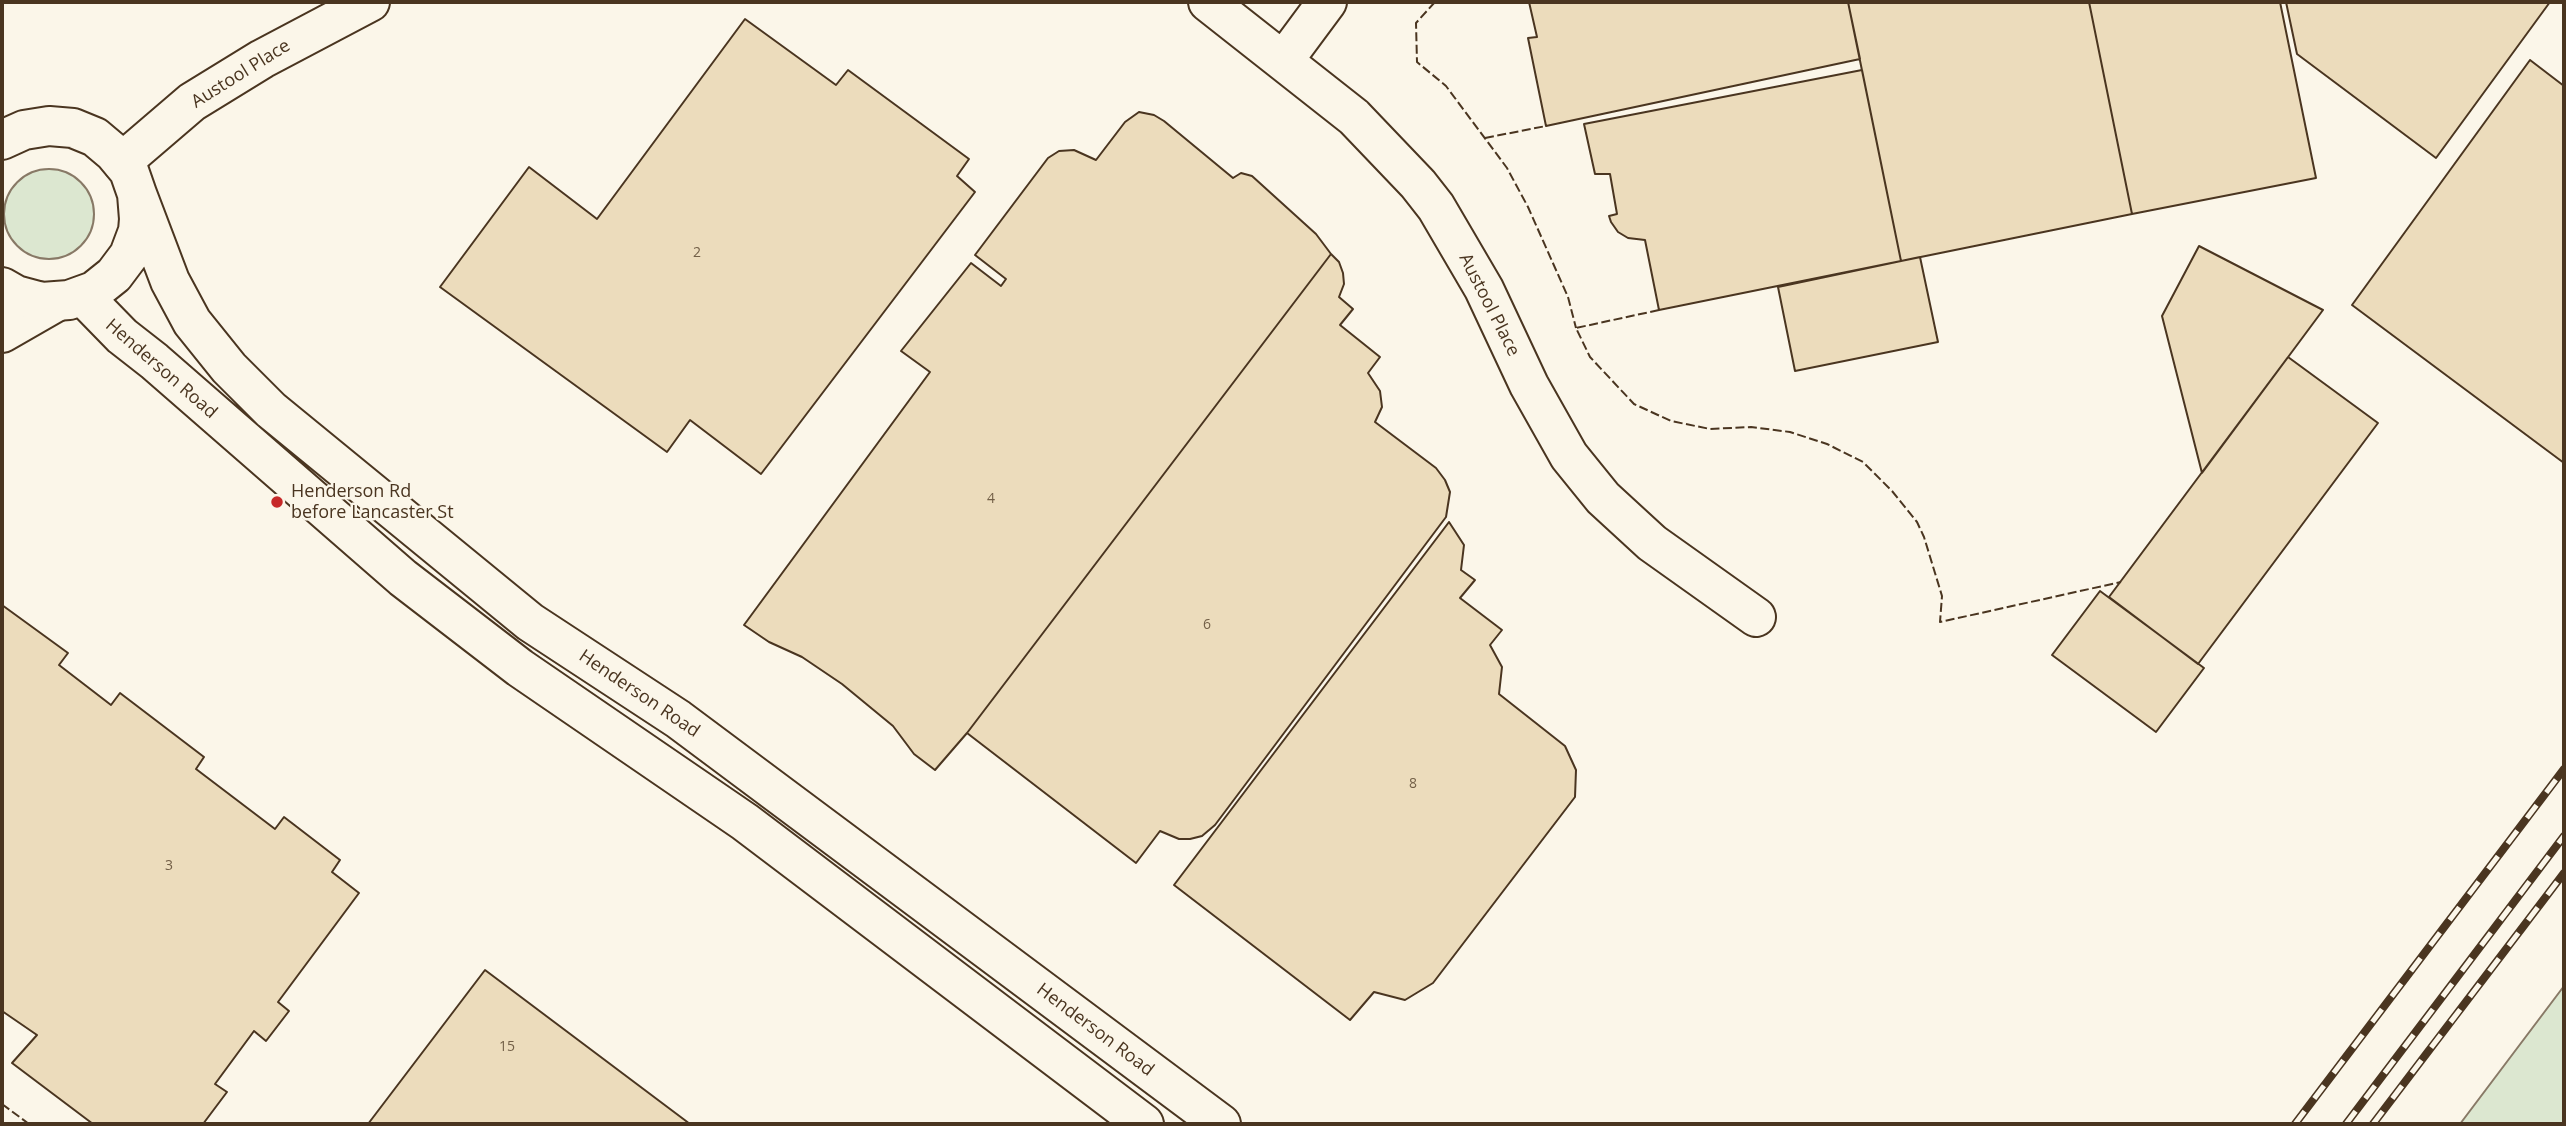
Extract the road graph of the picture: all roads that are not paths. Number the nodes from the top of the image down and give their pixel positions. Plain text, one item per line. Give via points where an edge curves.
1 (370, 2) edge
2 (1208, 2) edge
3 (1327, 2) edge
4 (1284, 60) junction
5 (2, 109) edge
6 (19, 133) edge
7 (130, 178) junction
8 (2, 287) edge
9 (69, 299) junction
10 (2, 333) edge
11 (1756, 617) dead end
12 (1144, 1124) edge
13 (1221, 1124) edge

1 - 7 main road, Austool Place via 192,102
2 - 4 main road, Austool Place
3 - 4 main road
4 - 11 main road, Austool Place via 1354,117 1436,207 1484,289 1569,456 1603,498 1652,543
5 - 6 main road
6 - 7 main road via 61,126 85,132 106,144
7 - 9 main road via 138,231 129,255 105,284
7 - 13 main road, Henderson Road via 170,281 192,322 271,410 530,622 678,719
8 - 9 main road via 28,299
9 - 10 main road
9 - 12 main road, Henderson Road via 98,314 402,578 520,668 745,822

